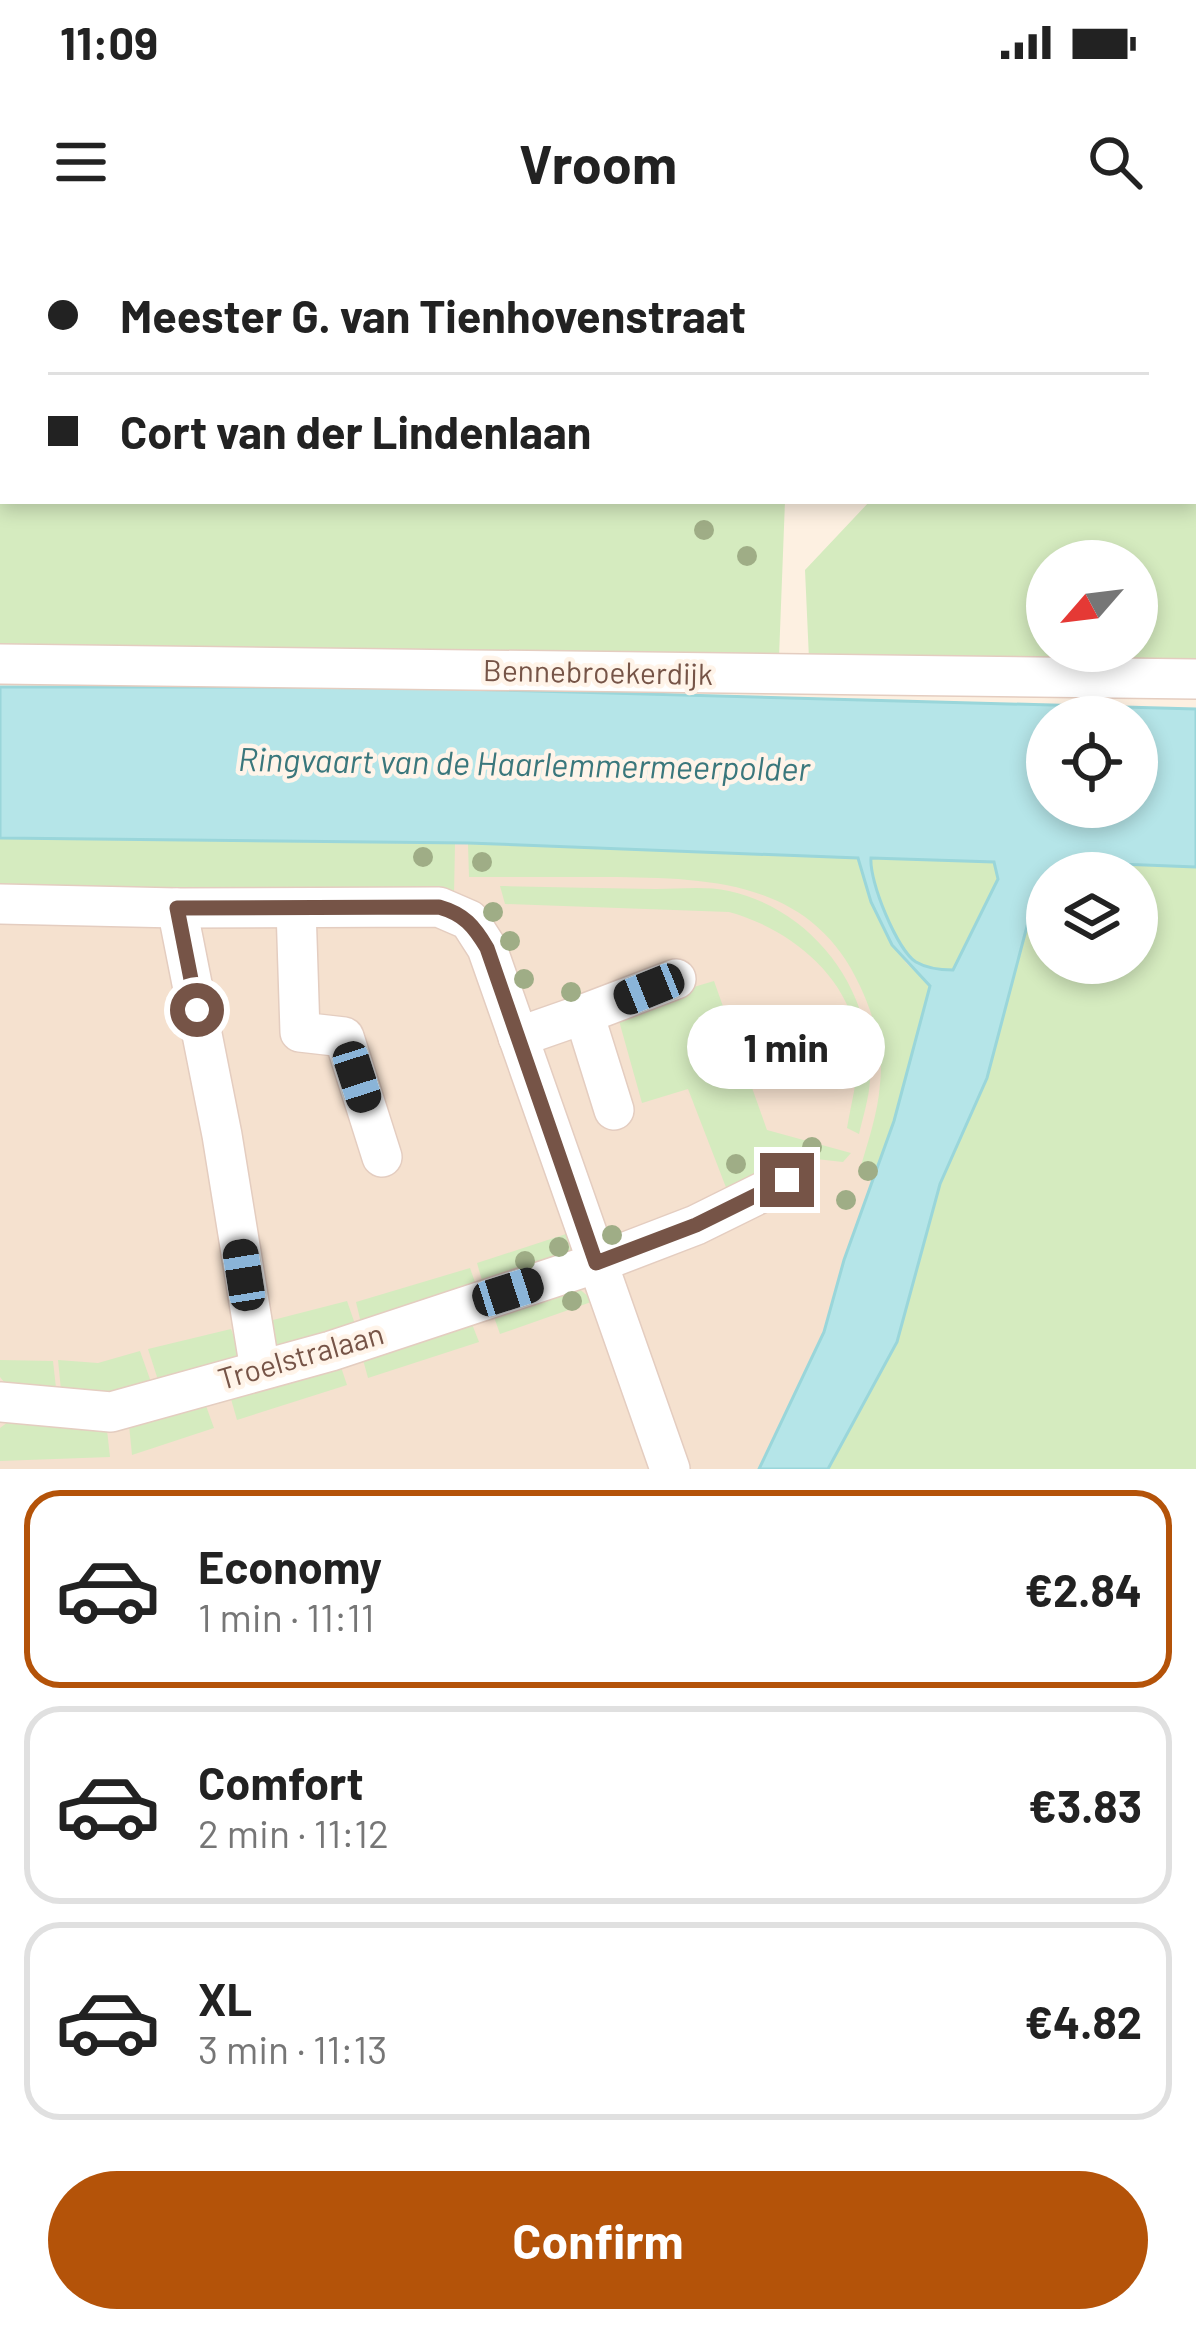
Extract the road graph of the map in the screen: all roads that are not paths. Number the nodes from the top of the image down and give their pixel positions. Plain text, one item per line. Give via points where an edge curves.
1 (0, 664) edge
2 (1196, 679) edge
3 (0, 904) edge
4 (177, 908) junction
5 (296, 908) junction
6 (676, 979) dead end
7 (584, 1015) junction
8 (518, 1037) junction
9 (614, 1110) dead end
10 (382, 1157) dead end
11 (787, 1180) dead end
12 (596, 1263) junction
13 (260, 1370) junction
14 (0, 1402) edge
15 (670, 1469) edge

1 - 2 street, Bennebroekerdijk
3 - 4 street
4 - 5 street
4 - 13 street
5 - 8 street via 456,911 487,948
5 - 10 street via 300,1033 344,1037
6 - 7 street
7 - 8 street
7 - 9 street
8 - 12 street
11 - 12 street, Troelstralaan
12 - 13 street, Troelstralaan
12 - 15 street
13 - 14 street, Troelstralaan via 111,1412

